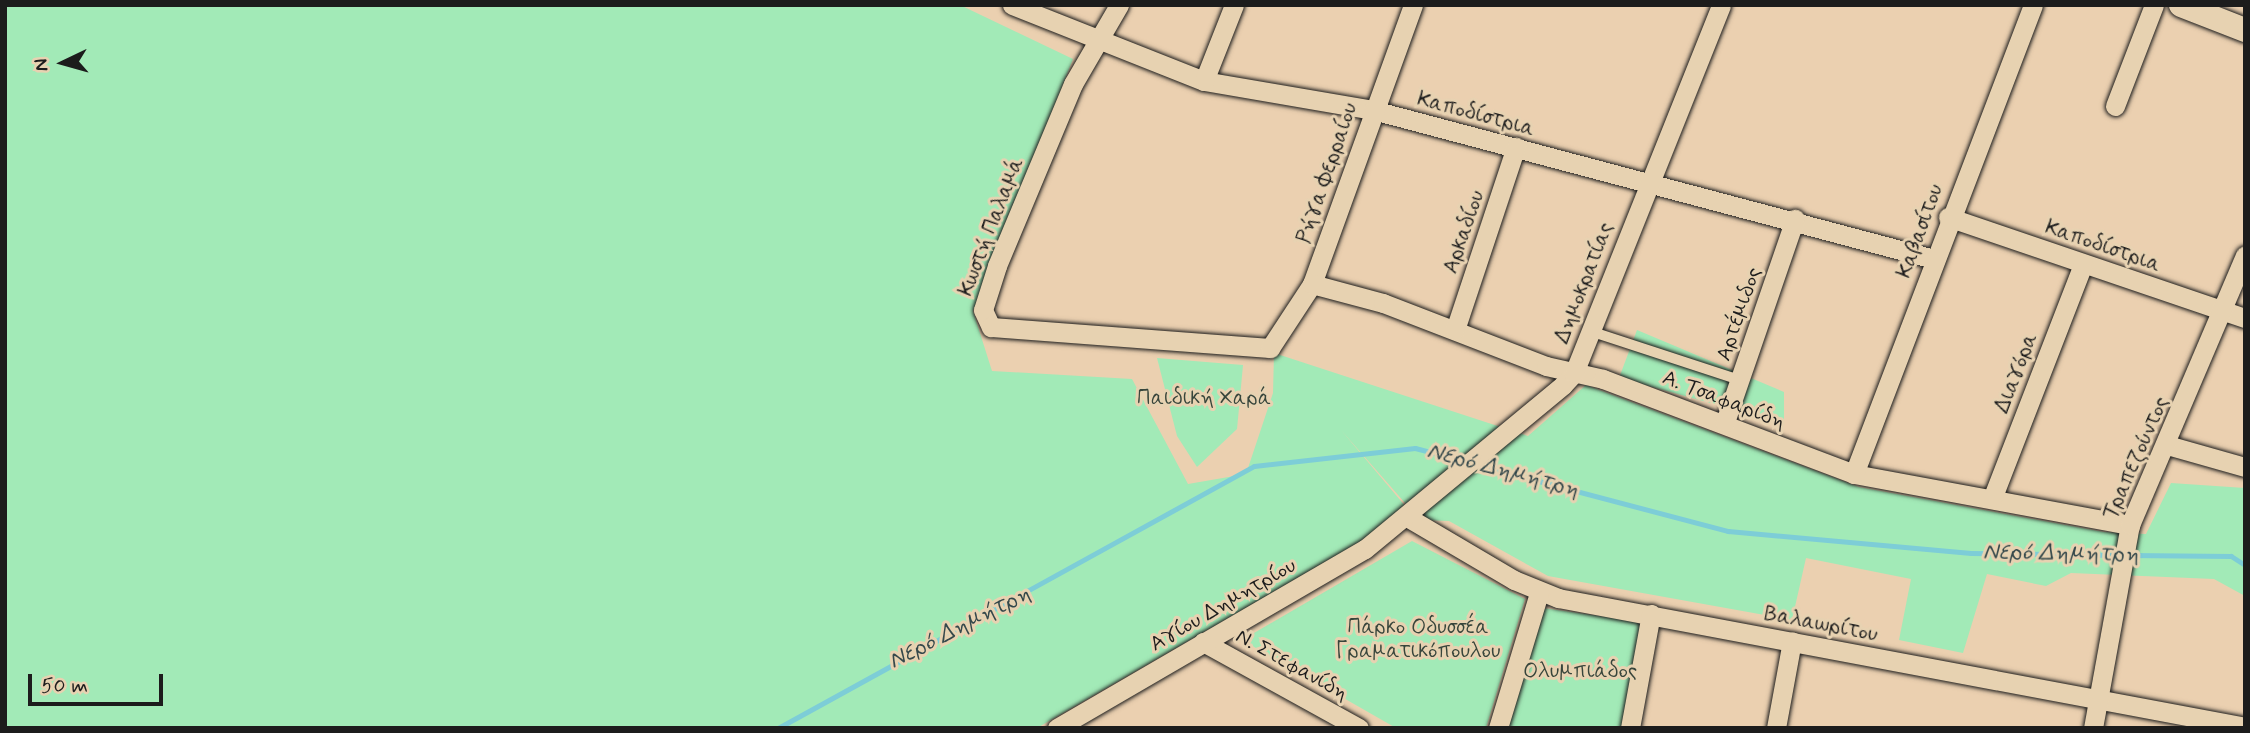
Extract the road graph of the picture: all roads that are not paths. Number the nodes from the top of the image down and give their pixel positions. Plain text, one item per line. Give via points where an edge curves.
1 (1012, 5) edge
2 (1119, 5) edge
3 (1234, 5) edge
4 (1413, 5) edge
5 (1721, 5) edge
6 (2033, 5) edge
7 (2154, 5) edge
8 (2181, 5) edge
9 (2245, 30) edge
10 (1098, 44) junction
11 (1204, 81) junction
12 (2115, 106) dead end
13 (1373, 110) junction
14 (1516, 148) junction
15 (1647, 181) junction
16 (1948, 216) junction
17 (1795, 219) junction
18 (2245, 256) edge
19 (1934, 259) junction
20 (2082, 264) junction
21 (1312, 284) junction
22 (2224, 310) junction
23 (2245, 318) edge
24 (1455, 330) junction
25 (1590, 331) junction
26 (1270, 348) joint
27 (1574, 373) junction
28 (1740, 380) junction
29 (1725, 422) junction
30 (2167, 445) junction
31 (2245, 467) edge
32 (1854, 474) junction
33 (1992, 499) junction
34 (1407, 517) junction
35 (2127, 532) junction
36 (1539, 593) junction
37 (1651, 614) junction
38 (1792, 641) junction
39 (1203, 642) junction
40 (2097, 701) junction
41 (2245, 727) edge
42 (1057, 728) edge
43 (1359, 728) edge
44 (1498, 728) edge
45 (1630, 728) edge
46 (1776, 728) edge
47 (2092, 728) edge

1 - 10 street, Καποδίστρια
2 - 10 street, Κωστή Παλαμά
3 - 11 street
4 - 13 street, Ρήγα Φερραίου
5 - 15 street, Δημοκρατίας
6 - 16 street, Καβασίτου
7 - 12 street
8 - 9 street
10 - 11 street, Καποδίστρια
10 - 26 street, Κωστή Παλαμά via 1073,84 997,266 983,318 991,327 1017,331
11 - 13 street, Καποδίστρια
13 - 14 street, Καποδίστρια
13 - 21 street, Ρήγα Φερραίου
14 - 15 street, Καποδίστρια
14 - 24 street, Αρκαδίου
15 - 17 street, Καποδίστρια
15 - 25 street, Δημοκρατίας
16 - 19 street, Καβασίτου
16 - 20 street, Καποδίστρια
17 - 19 street, Καποδίστρια
17 - 28 street, Αρτέμιδος
18 - 22 street, Τραπεζούντος
19 - 32 street, Καβασίτου
20 - 22 street, Καποδίστρια
20 - 33 street, Διαγόρα
21 - 24 street, Α. Τσαφαρίδη
21 - 26 street, Ρήγα Φερραίου
22 - 23 street, Καποδίστρια
22 - 30 street, Τραπεζούντος
24 - 27 street, Α. Τσαφαρίδη
25 - 27 street, Δημοκρατίας
25 - 28 lane
27 - 29 street, Α. Τσαφαρίδη
27 - 34 street, Δημοκρατίας
28 - 29 street, Αρτέμιδος
29 - 32 street, Α. Τσαφαρίδη
30 - 31 street
30 - 35 street, Τραπεζούντος
32 - 33 street, Α. Τσαφαρίδη
33 - 35 street, Α. Τσαφαρίδη
34 - 36 street, Βαλαωρίτου
34 - 39 street, Αγίου Δημητρίου via 1338,566
35 - 40 street, Τραπεζούντος
36 - 37 street, Βαλαωρίτου
36 - 44 street
37 - 38 street, Βαλαωρίτου
37 - 45 street
38 - 40 street, Βαλαωρίτου
38 - 46 street
39 - 42 street, Αγίου Δημητρίου
39 - 43 street, Ν. Στεφανίδη
40 - 41 street, Βαλαωρίτου
40 - 47 street, Τραπεζούντος

